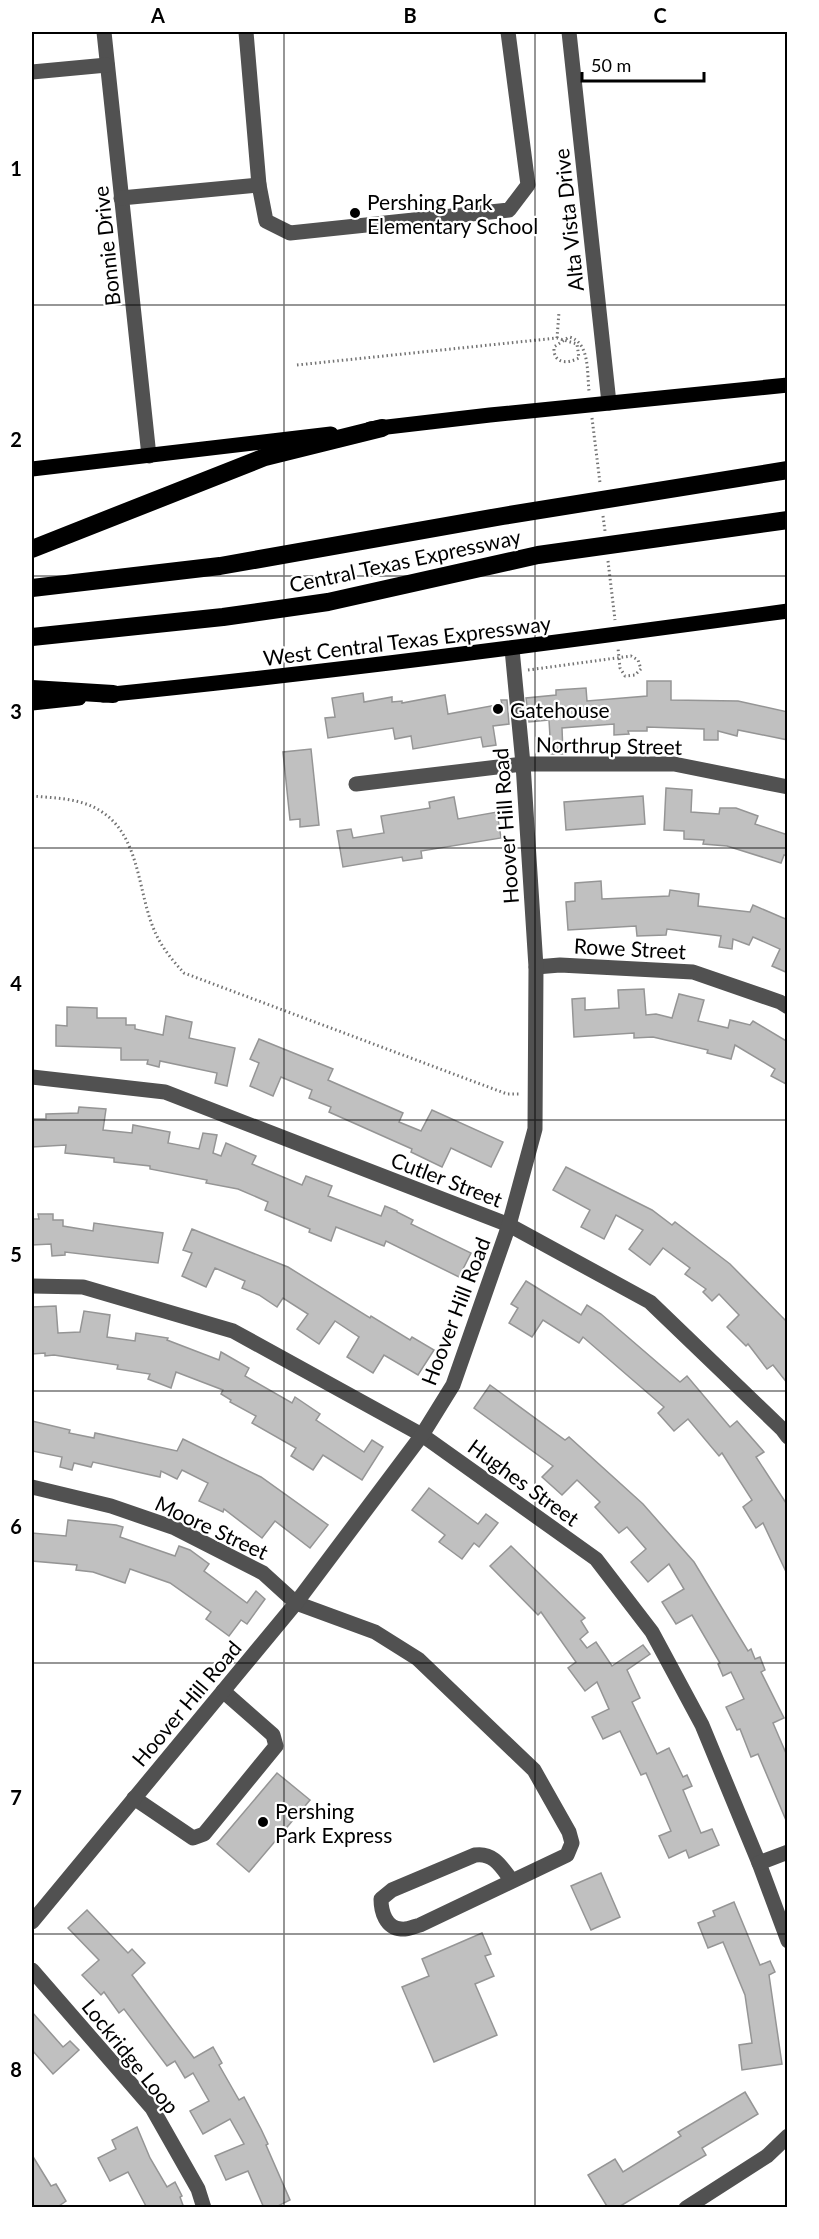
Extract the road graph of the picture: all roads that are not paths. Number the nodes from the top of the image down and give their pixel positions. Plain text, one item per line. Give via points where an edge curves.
1 (104, 32) edge
2 (246, 32) edge
3 (508, 32) edge
4 (569, 32) edge
5 (107, 66) junction
6 (32, 72) edge
7 (258, 185) junction
8 (122, 198) junction
9 (788, 385) edge
10 (609, 403) junction
11 (382, 428) junction
12 (149, 456) junction
13 (32, 469) edge
14 (788, 470) edge
15 (788, 520) edge
16 (32, 549) edge
17 (32, 588) edge
18 (788, 611) edge
19 (32, 637) edge
20 (512, 649) junction
21 (32, 689) edge
22 (113, 694) junction
23 (32, 703) edge
24 (523, 764) junction
25 (356, 784) dead end
26 (788, 787) edge
27 (536, 967) junction
28 (788, 1007) edge
29 (32, 1077) edge
30 (509, 1225) junction
31 (32, 1286) edge
32 (422, 1435) junction
33 (788, 1437) edge
34 (32, 1487) edge
35 (296, 1603) junction
36 (224, 1690) junction
37 (134, 1798) junction
38 (788, 1852) edge
39 (759, 1863) junction
40 (512, 1881) junction
41 (32, 1922) edge
42 (788, 1941) edge
43 (32, 1970) edge
44 (788, 2136) edge
45 (204, 2208) edge
46 (686, 2208) edge

1 - 5 street, Bonnie Drive
2 - 7 street
3 - 7 street via 528,185 509,210 290,233 266,221
4 - 10 street, Alta Vista Drive
5 - 6 street
5 - 8 street, Bonnie Drive
7 - 8 street
8 - 12 street, Bonnie Drive
9 - 10 main road
10 - 11 main road
11 - 12 main road
11 - 16 highway via 264,457
12 - 13 main road
14 - 17 highway, Central Texas Expressway via 220,566
15 - 19 highway, Central Texas Expressway via 538,555 328,602
18 - 20 main road, West Central Texas Expressway
20 - 22 main road, West Central Texas Expressway
20 - 24 street, Hoover Hill Road
21 - 22 highway
22 - 23 main road, West Central Texas Expressway
24 - 25 street, Northrup Street
24 - 26 street, Northrup Street via 674,764
24 - 27 street, Hoover Hill Road
27 - 28 street, Rowe Street via 693,972
27 - 30 street, Hoover Hill Road via 535,1130
29 - 30 street, Cutler Street via 165,1092
30 - 32 street, Hoover Hill Road via 453,1385
30 - 33 street, Cutler Street via 650,1302
31 - 32 street, Hughes Street via 83,1287 233,1331
32 - 35 street, Hoover Hill Road
32 - 39 street, Hughes Street via 596,1559 652,1632 702,1725
34 - 35 street, Moore Street via 111,1506 175,1528 263,1573
35 - 36 street, Hoover Hill Road
35 - 40 street via 375,1632 418,1659 534,1770 572,1843 567,1855
36 - 37 street, Hoover Hill Road
36 - 37 street via 273,1736 276,1746 204,1834 193,1839
37 - 41 street, Hoover Hill Road
38 - 39 street
39 - 42 street, Hughes Street
40 - 40 street via 402,1930 386,1920 381,1911 381,1899 392,1890 475,1855 494,1858
43 - 45 street, Lockridge Loop via 152,2108 198,2189
44 - 46 street via 767,2156

